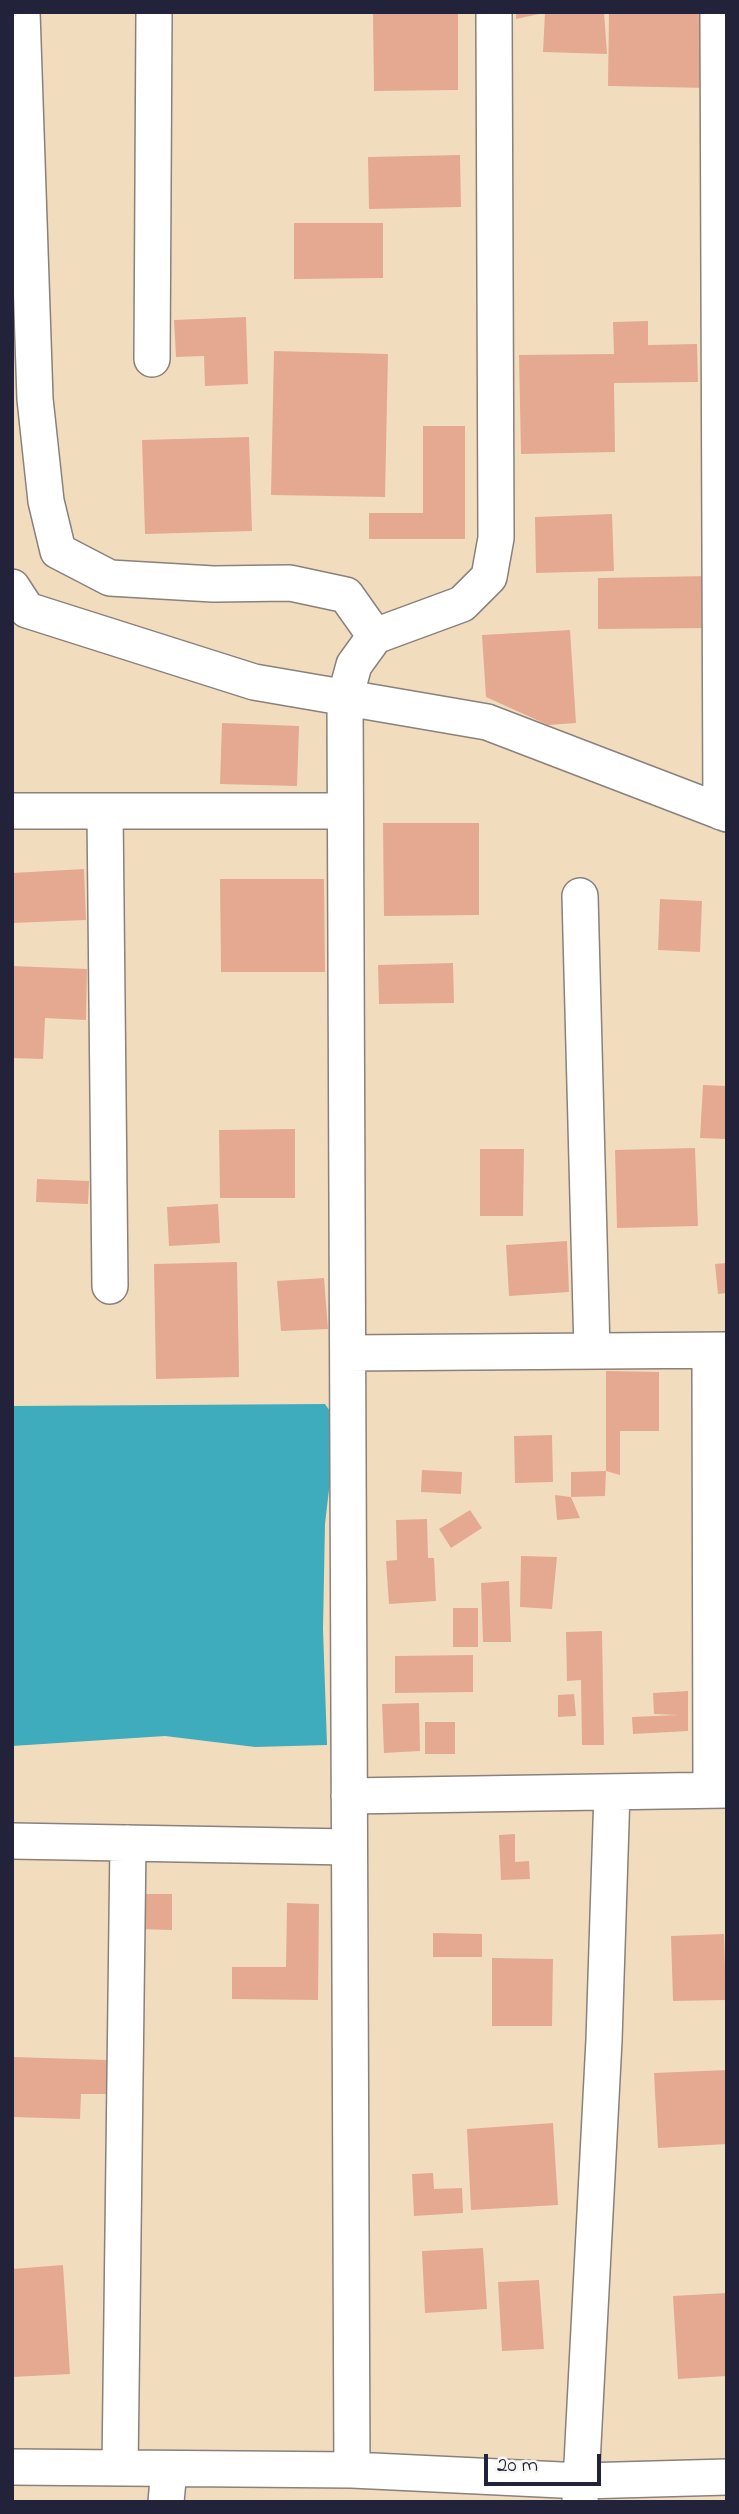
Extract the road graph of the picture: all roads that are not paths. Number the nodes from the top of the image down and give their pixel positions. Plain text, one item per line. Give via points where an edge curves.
1 (22, 12) edge
2 (154, 12) edge
3 (494, 12) edge
4 (718, 12) edge
5 (152, 359) dead end
6 (12, 587) edge
7 (375, 636) junction
8 (345, 698) junction
9 (12, 811) edge
10 (105, 811) junction
11 (345, 811) junction
12 (724, 813) edge
13 (580, 896) dead end
14 (110, 1286) dead end
15 (718, 1351) edge
16 (592, 1352) junction
17 (348, 1353) junction
18 (719, 1790) edge
19 (612, 1791) junction
20 (349, 1796) junction
21 (12, 1841) edge
22 (128, 1843) junction
23 (349, 1847) junction
24 (12, 2467) edge
25 (120, 2468) junction
26 (352, 2470) junction
27 (727, 2477) edge
28 (167, 2485) edge
29 (581, 2492) edge

1 - 7 street via 35,399 46,501 58,551 110,578 290,583 346,595
2 - 5 street
3 - 7 street via 495,547 489,577 462,604
4 - 12 street
6 - 8 street via 27,610 254,682
7 - 8 street via 354,665
8 - 11 street
8 - 12 street via 487,722
9 - 10 street
10 - 11 street
10 - 14 street
11 - 17 street
13 - 16 street
15 - 16 street
15 - 18 street
16 - 17 street
17 - 20 street
18 - 19 street
19 - 20 street
19 - 29 street
20 - 23 street
21 - 22 street
22 - 23 street
22 - 25 street
23 - 26 street
24 - 25 street
25 - 28 street
26 - 28 street
26 - 29 street
27 - 29 street

